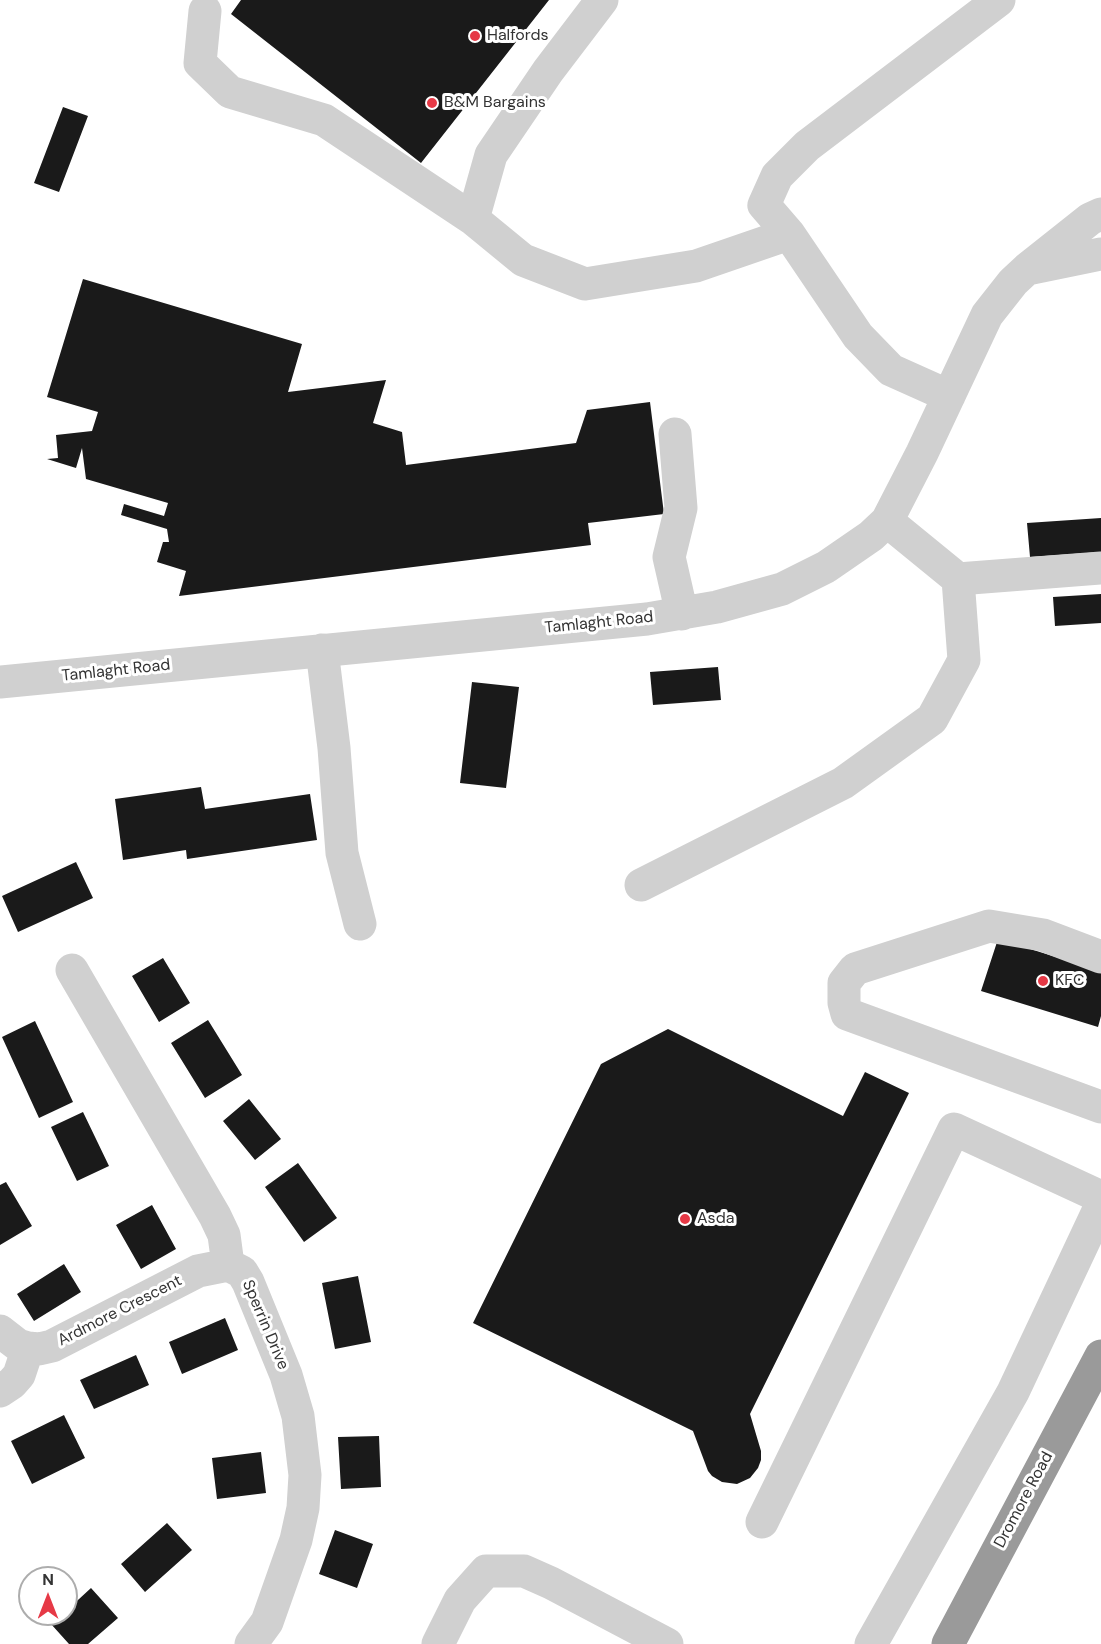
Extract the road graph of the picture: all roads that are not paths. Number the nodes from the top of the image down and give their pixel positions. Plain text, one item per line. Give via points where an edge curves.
1 (602, 0) edge
2 (999, 0) edge
3 (205, 11) dead end
4 (1101, 214) edge
5 (473, 219) junction
6 (789, 234) junction
7 (1101, 254) edge
8 (1027, 269) junction
9 (949, 396) junction
10 (675, 434) dead end
11 (887, 521) junction
12 (1101, 568) edge
13 (958, 579) junction
14 (682, 614) junction
15 (322, 650) junction
16 (0, 682) edge
17 (641, 885) dead end
18 (360, 924) dead end
19 (1101, 957) edge
20 (72, 970) dead end
21 (1101, 1107) edge
22 (1101, 1197) edge
23 (1101, 1205) edge
24 (228, 1265) junction
25 (0, 1331) edge
26 (28, 1348) junction
27 (1101, 1356) edge
28 (0, 1391) edge
29 (762, 1522) dead end
30 (251, 1644) edge
31 (438, 1644) edge
32 (668, 1644) edge
33 (871, 1644) edge
34 (948, 1644) edge

1 - 5 street via 491,155
2 - 6 street via 807,146 777,176 764,205
3 - 5 street via 200,63 230,92 324,120
4 - 8 street, Tamlaght Road
5 - 6 street via 523,260 585,284 696,266
6 - 9 street via 858,336 891,370
7 - 8 street
8 - 9 street, Tamlaght Road via 987,315
9 - 11 street, Tamlaght Road
10 - 14 street via 681,508 669,557
11 - 13 street
11 - 14 street, Tamlaght Road via 826,567 782,589
12 - 13 street
13 - 17 street via 964,660 932,719 843,783
14 - 15 street, Tamlaght Road
15 - 16 street, Tamlaght Road
15 - 18 street via 342,853
19 - 21 street via 1043,934 989,926 855,969 844,983 844,1003 847,1014
20 - 24 street, Sperrin Drive via 215,1216 224,1235
22 - 29 street via 954,1129
23 - 33 street via 1013,1392
24 - 26 street, Ardmore Crescent via 198,1271 52,1346
24 - 30 street, Sperrin Drive via 242,1272 248,1282 286,1375 298,1416 304,1464 303,1508 296,1540 267,1622
25 - 26 street
26 - 28 street via 19,1375
27 - 34 highway, Dromore Road
31 - 32 street via 460,1600 486,1571 524,1571

